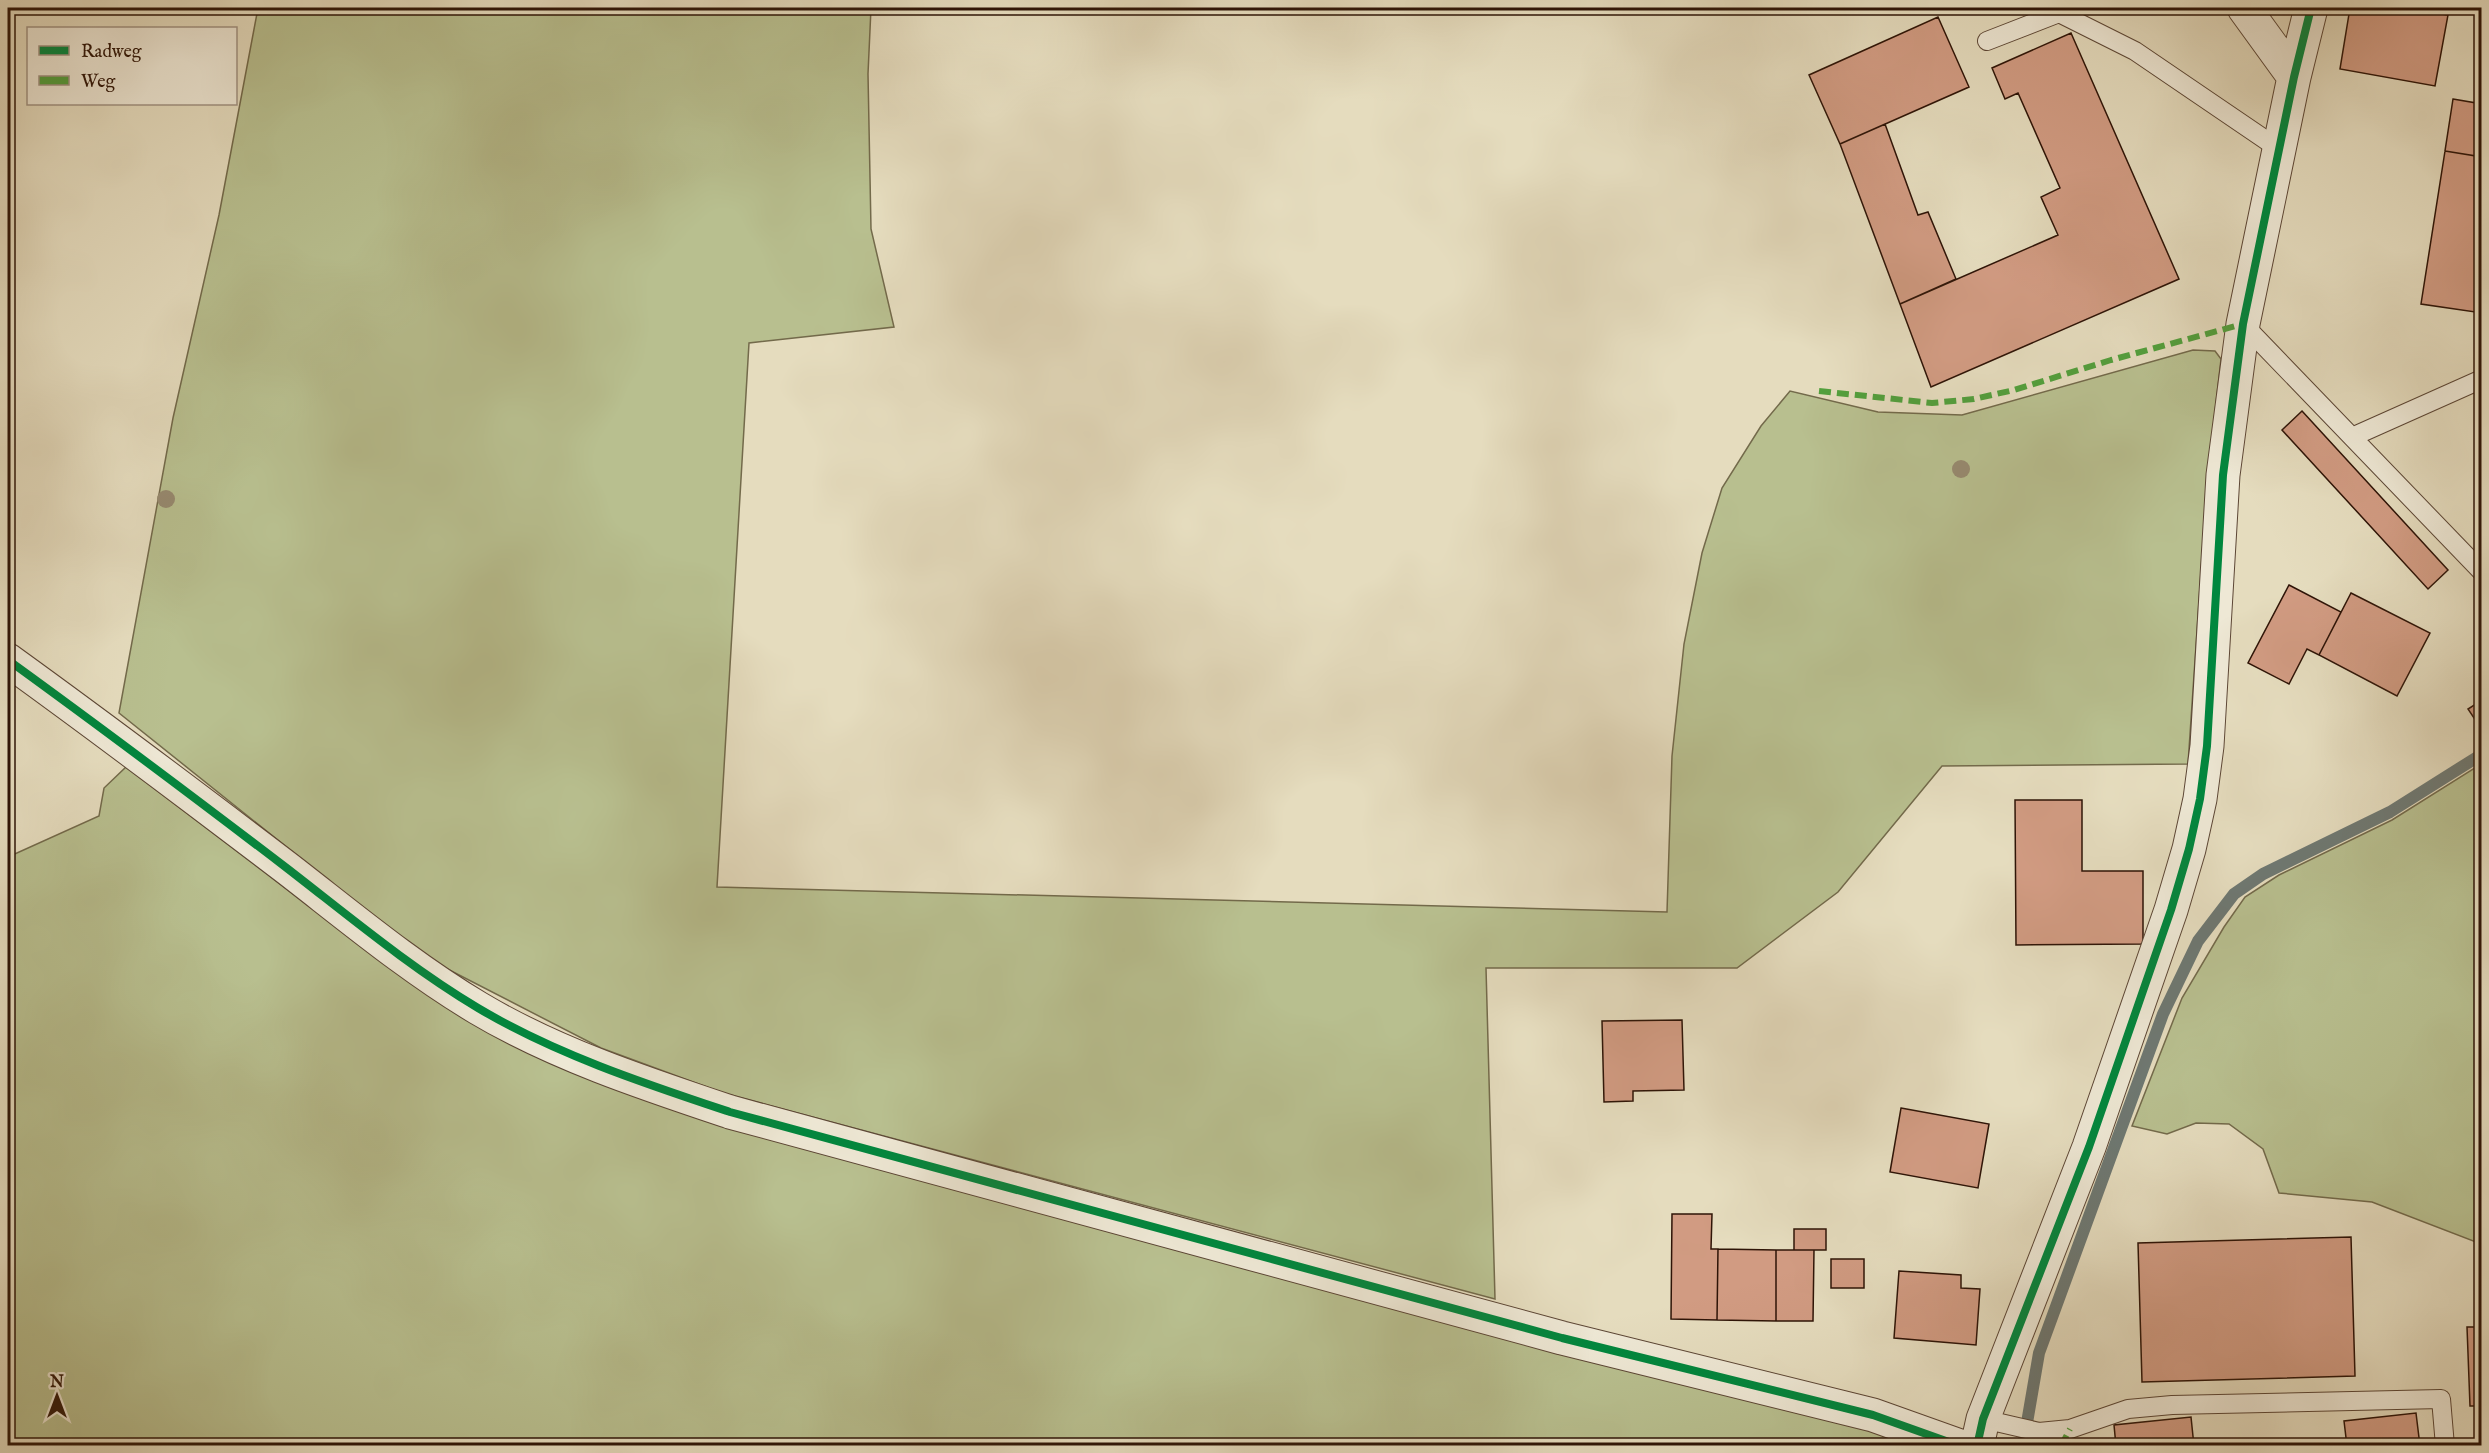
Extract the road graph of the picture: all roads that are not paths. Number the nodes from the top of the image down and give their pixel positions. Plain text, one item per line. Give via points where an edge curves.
1 (2244, 8) edge
2 (2311, 8) edge
3 (1987, 41) dead end
4 (2294, 77) junction
5 (2279, 149) junction
6 (2243, 324) junction
7 (2481, 379) edge
8 (2352, 437) junction
9 (2481, 572) edge
10 (8, 660) edge
11 (1990, 1431) edge
12 (1960, 1446) edge
13 (2445, 1446) edge

1 - 4 street
2 - 4 street
3 - 5 lane via 2059,13 2135,51
4 - 5 street
5 - 6 street
6 - 8 lane
6 - 11 street via 2223,475 2207,746 2189,849
7 - 8 lane
8 - 9 lane
10 - 12 street via 402,957 479,1009 548,1044 646,1084 730,1112 1562,1338 1873,1415
11 - 13 lane via 2070,1429 2128,1409 2172,1405 2441,1399

